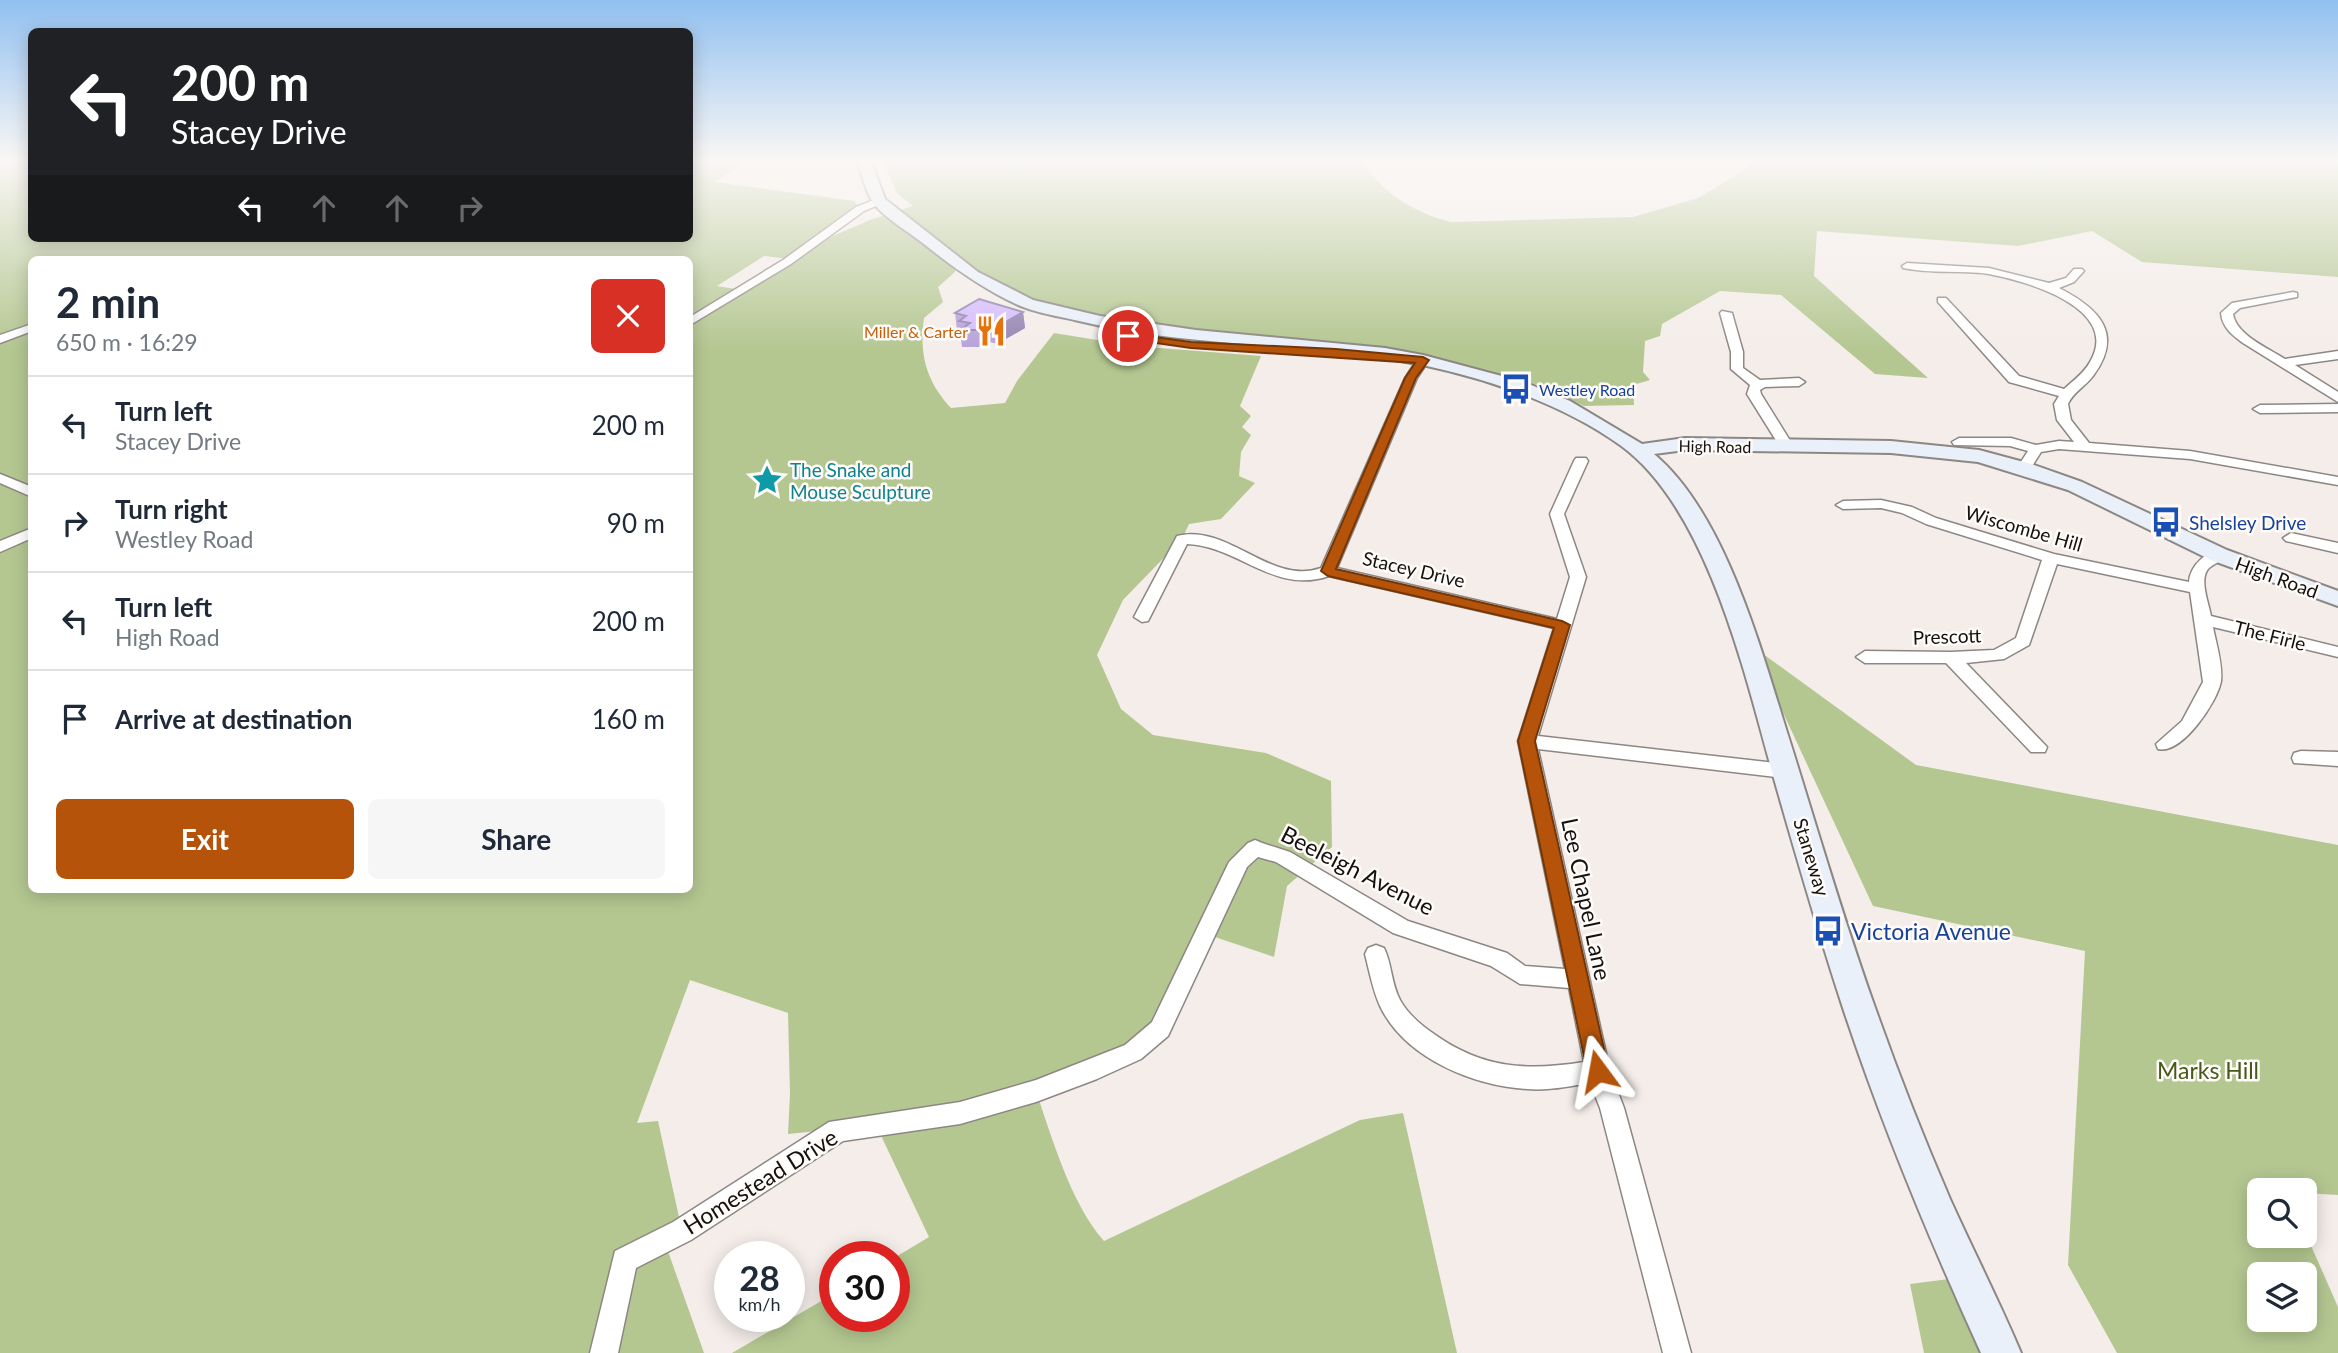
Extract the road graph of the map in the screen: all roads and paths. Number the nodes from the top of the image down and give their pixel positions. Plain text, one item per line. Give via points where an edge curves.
1 (839, 224) edge
2 (909, 224) edge
3 (1907, 266) dead end
4 (2078, 271) dead end
5 (2049, 287) junction
6 (2293, 295) dead end
7 (1942, 300) dead end
8 (1727, 313) dead end
9 (693, 320) edge
10 (28, 328) edge
11 (0, 339) edge
12 (2338, 355) edge
13 (1423, 360) junction
14 (2281, 363) junction
15 (1799, 382) dead end
16 (1758, 384) junction
17 (2067, 394) junction
18 (2338, 398) edge
19 (2338, 408) edge
20 (2260, 409) dead end
21 (1959, 442) dead end
22 (2084, 446) junction
23 (1787, 447) junction
24 (2036, 449) junction
25 (1639, 450) junction
26 (1581, 461) dead end
27 (2024, 468) junction
28 (0, 478) edge
29 (2338, 481) edge
30 (28, 491) edge
31 (1843, 505) dead end
32 (28, 534) edge
33 (2291, 538) dead end
34 (0, 547) edge
35 (2338, 548) edge
36 (2219, 555) junction
37 (2051, 558) junction
38 (1328, 571) junction
39 (2197, 589) junction
40 (2338, 599) edge
41 (1142, 617) dead end
42 (2203, 619) junction
43 (1562, 625) junction
44 (2338, 652) edge
45 (1865, 657) dead end
46 (1951, 658) junction
47 (1527, 741) junction
48 (2165, 744) dead end
49 (2038, 747) dead end
50 (2301, 758) dead end
51 (2338, 759) edge
52 (1785, 771) junction
53 (1239, 862) joint
54 (1376, 954) dead end
55 (1577, 979) junction
56 (1598, 1071) junction
57 (604, 1353) edge
58 (1677, 1353) edge
59 (2001, 1353) edge

1 - 9 street
2 - 13 main road via 1026,312 1065,326 1191,345
3 - 5 street via 1989,271
4 - 5 street via 2070,280
5 - 17 street via 2085,308 2104,334 2105,342 2088,375
6 - 14 street via 2243,304 2227,313 2235,331
7 - 17 street via 2014,379
8 - 16 street via 1736,367
10 - 11 street
12 - 14 street
13 - 25 main road via 1518,386 1589,418
13 - 38 street via 1411,378
14 - 18 street
15 - 16 street
16 - 23 street via 1755,394
17 - 22 street via 2062,414
19 - 20 street
21 - 24 street via 2011,442
22 - 24 street
22 - 29 street via 2202,456
23 - 25 main road, High Road via 1685,444
23 - 27 main road, High Road via 1920,448
24 - 27 street
25 - 52 main road, Staneway via 1673,485 1717,563
26 - 43 street, Lee Chapel Lane via 1557,513 1578,577
27 - 36 main road, High Road via 2090,492
28 - 30 street
31 - 37 street, Wiscombe Hill via 1881,504 1908,510
32 - 34 street
33 - 35 street
36 - 39 street via 2197,572
36 - 40 main road, High Road
37 - 39 street, Wiscombe Hill
37 - 46 street, Prescott via 2023,641 1998,655
38 - 41 street, Stacey Drive via 1304,578 1198,538 1182,539
38 - 43 street, Stacey Drive
39 - 42 street
42 - 44 street, The Firle
42 - 48 street via 2212,682 2189,725
43 - 47 street, Lee Chapel Lane
45 - 46 street, Prescott
46 - 49 street
47 - 52 street
47 - 55 street, Lee Chapel Lane
50 - 51 street
52 - 59 main road, Staneway via 1896,1112 1929,1197
53 - 55 street, Beeleigh Avenue via 1255,848 1283,857 1401,927 1499,959 1520,975
53 - 57 street, Homestead Drive via 1160,1030 1133,1052 1090,1072 960,1113 838,1130 682,1231 624,1260
54 - 56 street via 1393,1009 1424,1042 1469,1066 1499,1076 1530,1079
55 - 56 street, Lee Chapel Lane
56 - 58 street, Lee Chapel Lane via 1612,1108

